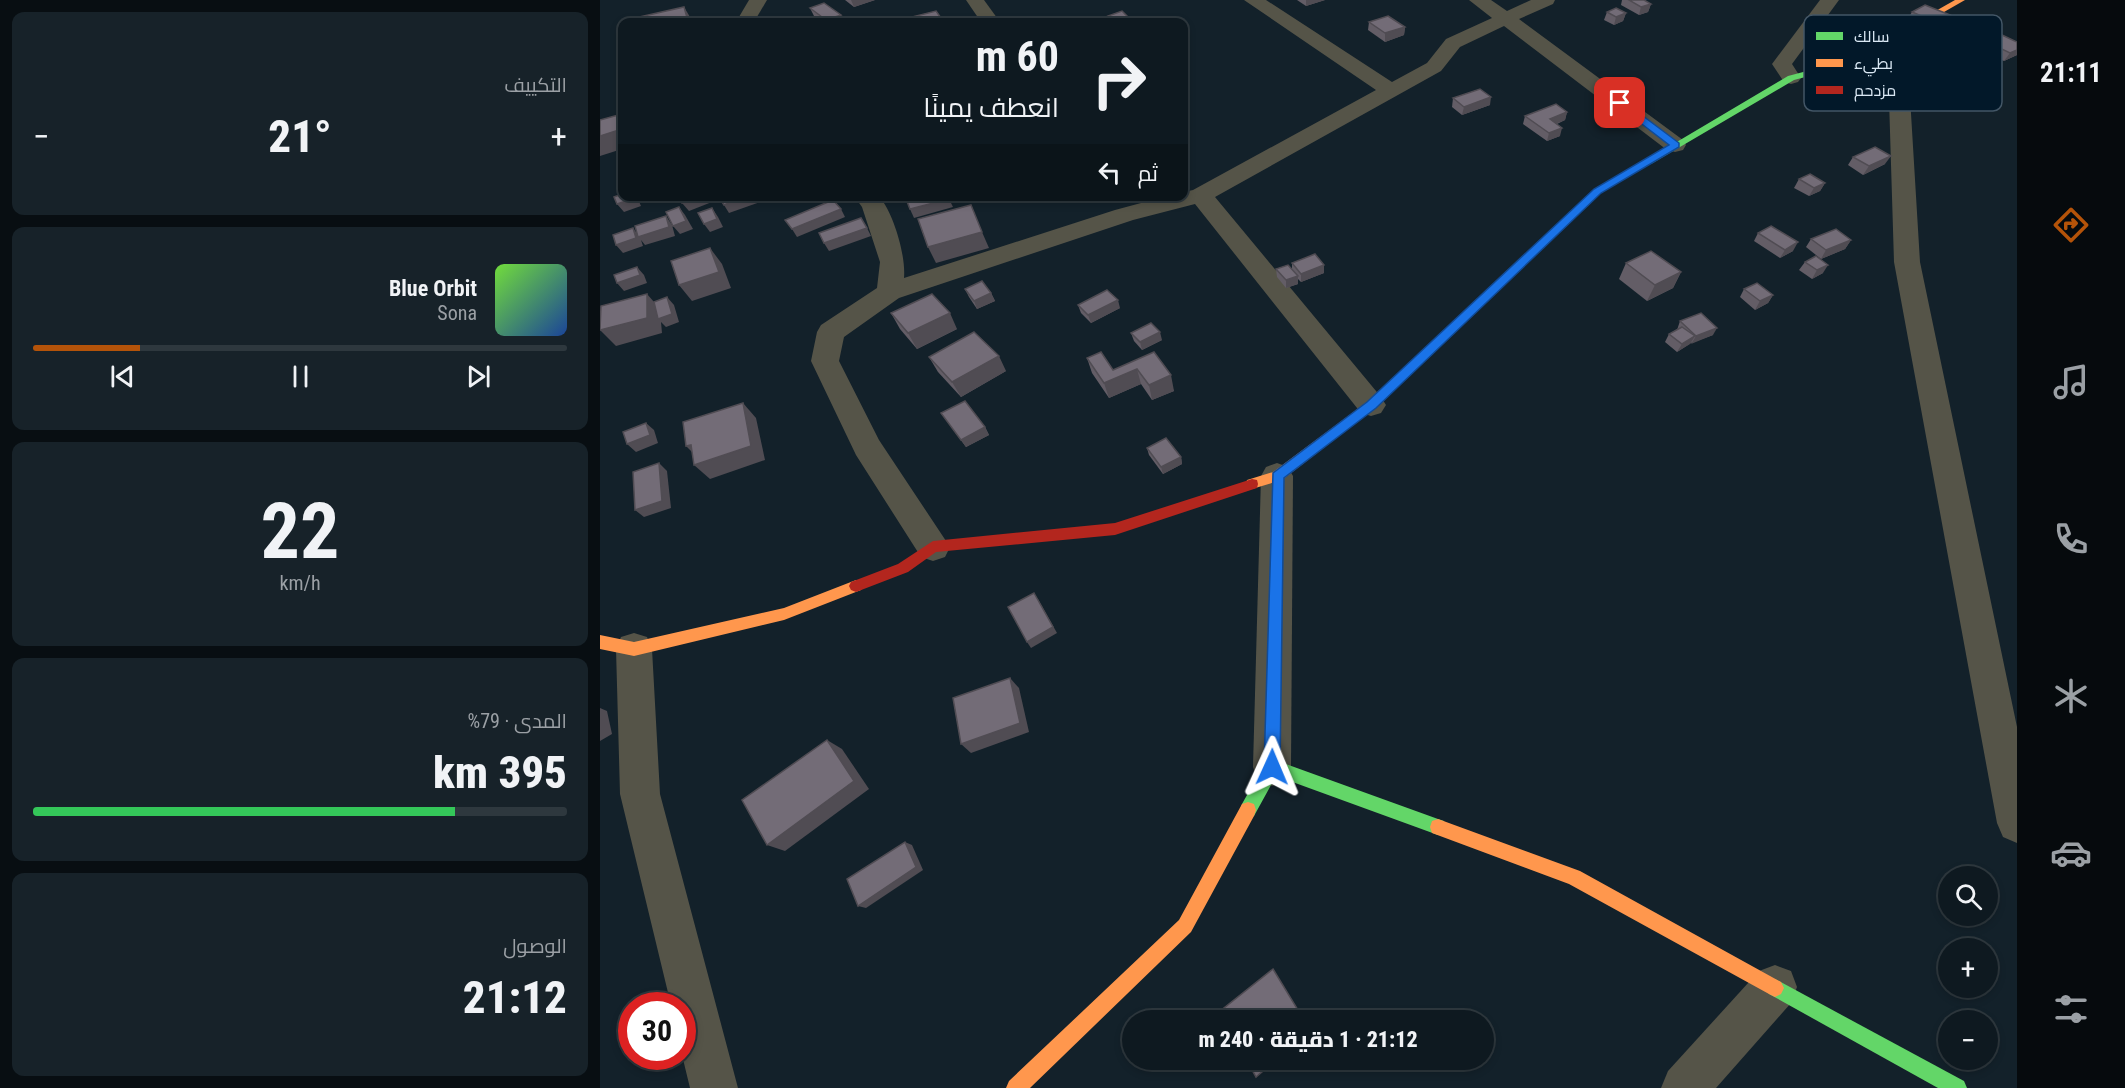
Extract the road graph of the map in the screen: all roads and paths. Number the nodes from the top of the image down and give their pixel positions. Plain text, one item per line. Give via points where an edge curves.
1 (758, 0) edge
2 (975, 0) edge
3 (1253, 0) edge
4 (1478, 0) edge
5 (1546, 0) edge
6 (1830, 0) edge
7 (1960, 0) edge
8 (1819, 15) edge
9 (1933, 15) edge
10 (747, 18) edge
11 (987, 18) edge
12 (1506, 18) junction
13 (1804, 35) edge
14 (1804, 75) edge
15 (1791, 78) junction
16 (1392, 91) junction
17 (1900, 111) edge
18 (1676, 145) junction
19 (1201, 195) junction
20 (1188, 197) edge
21 (878, 201) edge
22 (1155, 201) edge
23 (1117, 206) edge
24 (890, 292) junction
25 (1371, 405) junction
26 (1277, 476) junction
27 (933, 547) junction
28 (617, 646) edge
29 (1272, 767) junction
30 (2017, 823) edge
31 (1775, 987) junction
32 (714, 1088) edge
33 (1016, 1088) edge
34 (1685, 1088) edge
35 (1957, 1088) edge

1 - 10 street
2 - 11 street
3 - 16 street
4 - 12 street
5 - 12 street
6 - 8 street
7 - 9 street
12 - 16 street via 1453,43 1434,67
12 - 18 street
13 - 15 street via 1782,64
14 - 15 street
15 - 18 street
16 - 19 street
17 - 30 street via 1907,262
18 - 25 street via 1598,191
19 - 20 street
19 - 25 street
21 - 24 street via 892,262
22 - 23 street
23 - 24 street
24 - 27 street via 831,332 825,361 867,447
25 - 26 street
26 - 27 street via 1115,528
26 - 29 street
27 - 28 street via 903,568 784,614
28 - 32 street via 640,794
29 - 31 street via 1574,877
29 - 33 street via 1185,926
31 - 34 street
31 - 35 street

